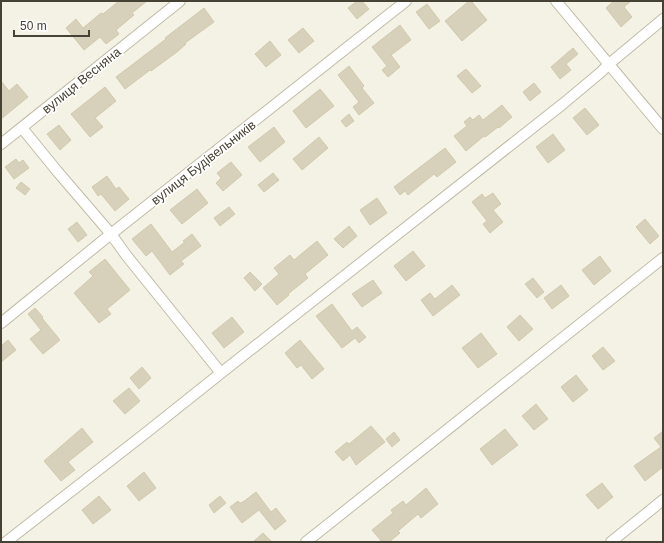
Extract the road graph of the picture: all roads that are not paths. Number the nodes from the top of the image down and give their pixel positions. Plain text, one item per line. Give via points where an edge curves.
1 (180, 1) edge
2 (406, 1) edge
3 (556, 1) edge
4 (663, 19) edge
5 (609, 64) junction
6 (22, 128) junction
7 (663, 129) edge
8 (1, 144) edge
9 (111, 234) junction
10 (663, 258) edge
11 (1, 324) edge
12 (222, 372) junction
13 (663, 500) edge
14 (6, 542) edge
15 (306, 542) edge
16 (611, 542) edge

1 - 6 street, вулиця Весняна
2 - 9 street, вулиця Будівельників
3 - 5 street
4 - 5 street
5 - 7 street
5 - 12 street via 564,103
6 - 8 street, вулиця Весняна
6 - 9 street
9 - 11 street, вулиця Будівельників
9 - 12 street
10 - 15 street
12 - 14 street
13 - 16 street

